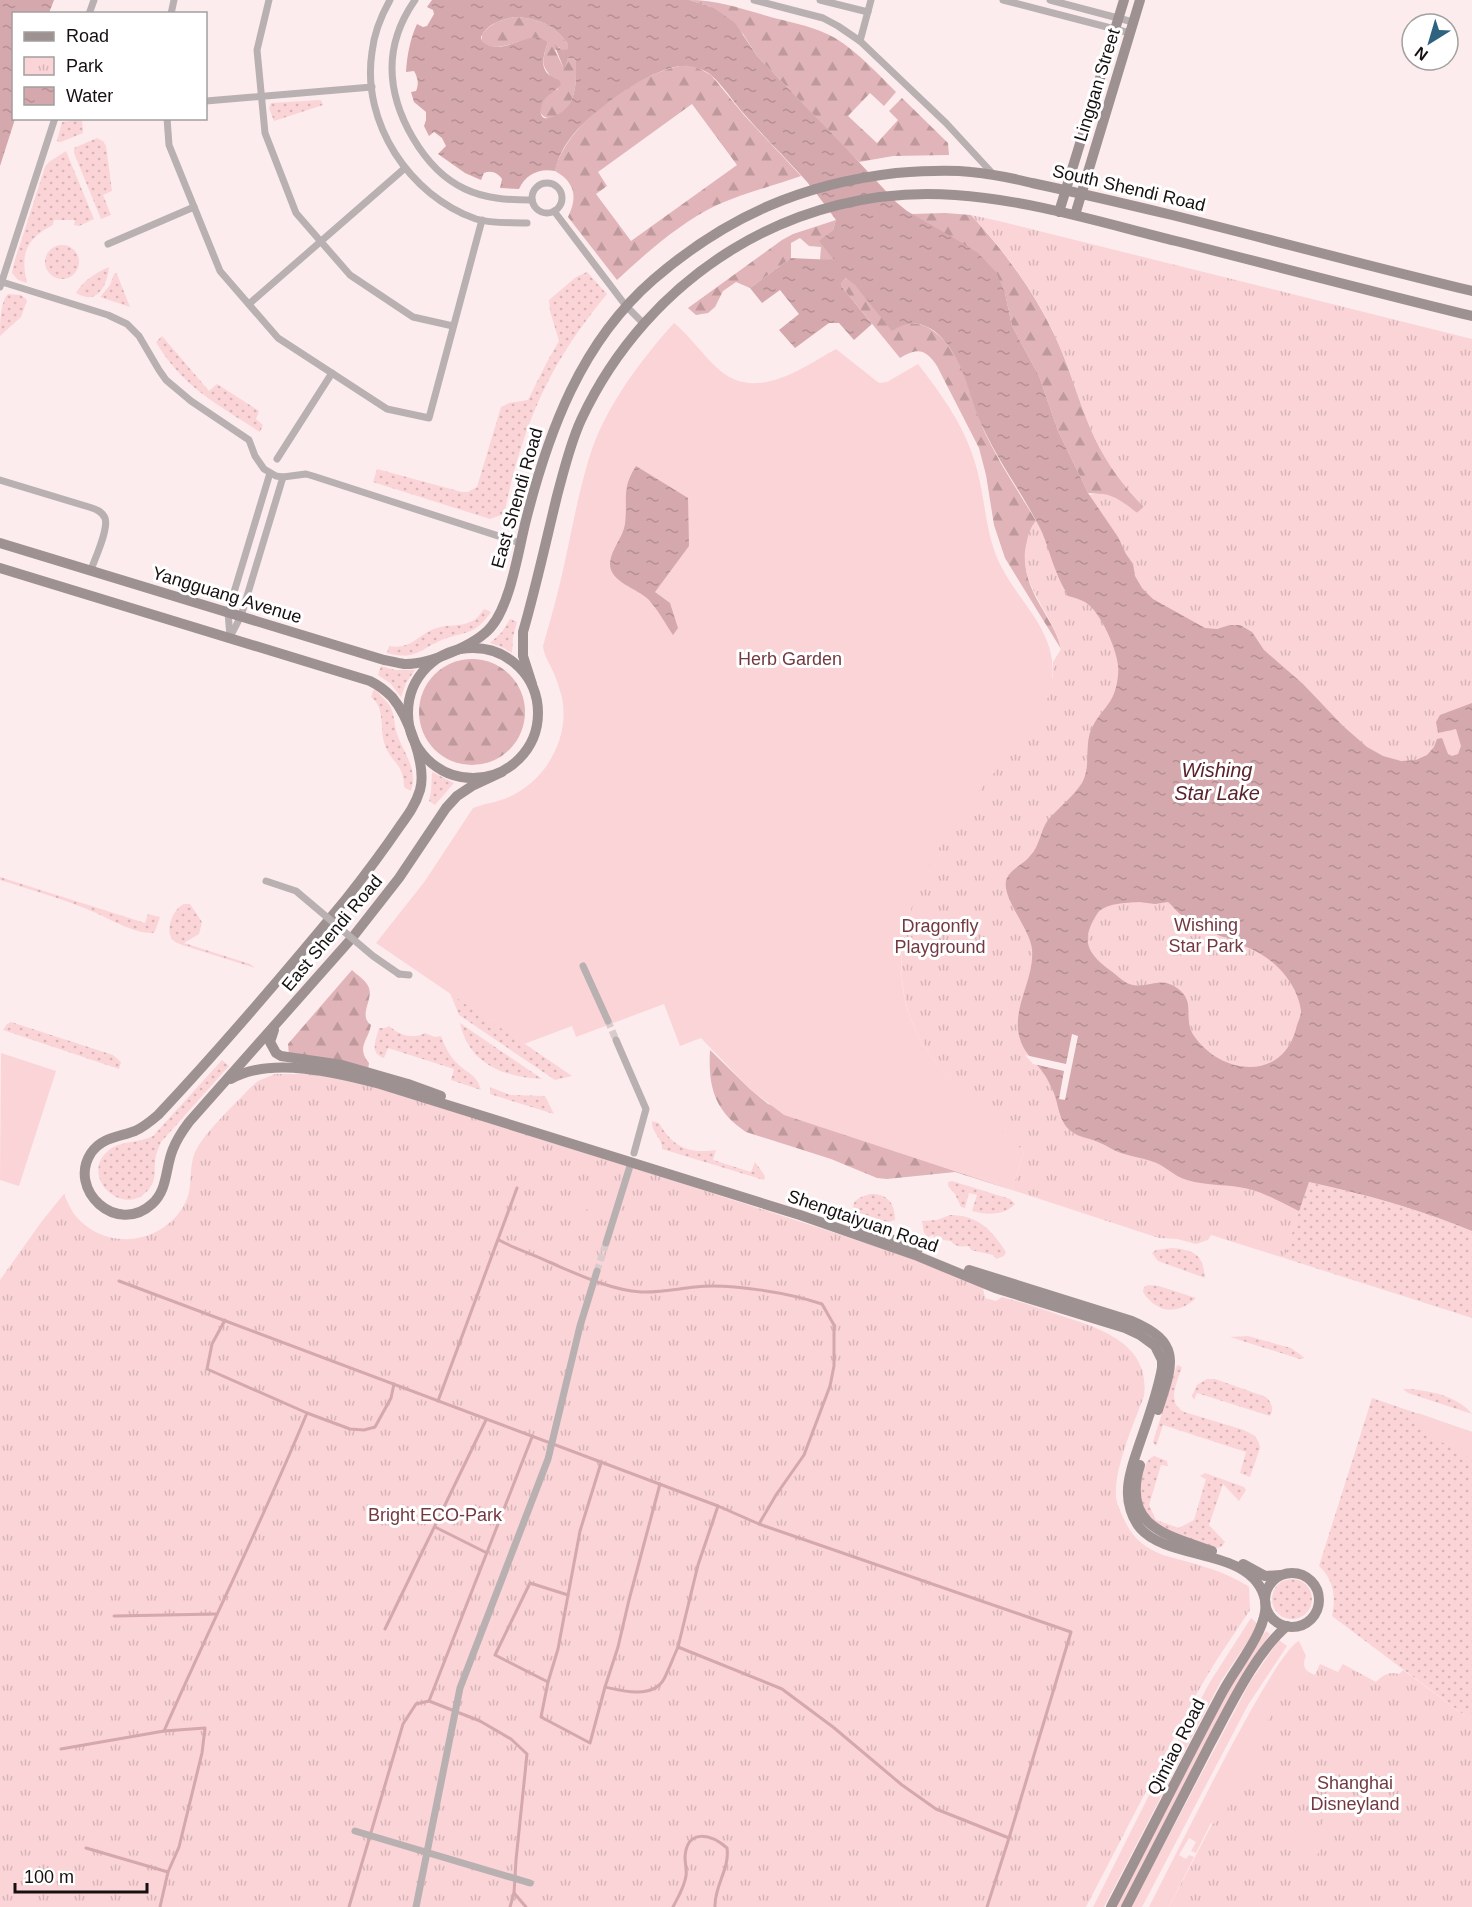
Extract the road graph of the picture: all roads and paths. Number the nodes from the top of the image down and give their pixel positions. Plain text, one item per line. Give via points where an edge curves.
1 (269, 0) edge
2 (390, 0) edge
3 (416, 0) edge
4 (754, 0) edge
5 (820, 0) edge
6 (871, 0) edge
7 (1003, 0) edge
8 (1050, 0) edge
9 (1124, 0) edge
10 (1140, 0) edge
11 (868, 12) junction
12 (1118, 18) junction
13 (1133, 22) junction
14 (1115, 29) junction
15 (1130, 33) junction
16 (860, 41) junction
17 (372, 87) junction
18 (261, 96) junction
19 (207, 100) edge
20 (54, 120) edge
21 (167, 120) edge
22 (405, 168) junction
23 (993, 174) junction
24 (1066, 189) junction
25 (1081, 193) junction
26 (532, 200) junction
27 (775, 203) joint
28 (194, 207) junction
29 (554, 211) junction
30 (1059, 212) junction
31 (1075, 215) junction
32 (482, 220) junction
33 (527, 223) dead end
34 (321, 242) junction
35 (108, 244) dead end
36 (1, 285) edge
37 (1472, 291) edge
38 (249, 304) junction
39 (626, 306) junction
40 (1472, 316) edge
41 (643, 323) junction
42 (453, 326) junction
43 (332, 373) junction
44 (277, 459) dead end
45 (270, 473) junction
46 (283, 477) junction
47 (0, 480) edge
48 (0, 543) edge
49 (520, 543) junction
50 (0, 568) edge
51 (91, 570) junction
52 (228, 612) junction
53 (241, 616) junction
54 (230, 637) junction
55 (446, 654) junction
56 (532, 684) junction
57 (411, 733) junction
58 (502, 772) junction
59 (266, 881) dead end
60 (583, 966) dead end
61 (409, 975) dead end
62 (608, 1022) tunnel mouth
63 (278, 1023) junction
64 (616, 1040) tunnel mouth
65 (225, 1082) junction
66 (634, 1153) dead end
67 (630, 1166) dead end
68 (606, 1243) tunnel mouth
69 (597, 1271) tunnel mouth
70 (1281, 1575) junction
71 (1265, 1601) junction
72 (1287, 1626) junction
73 (355, 1831) dead end
74 (427, 1852) junction
75 (530, 1883) dead end
76 (416, 1907) edge
77 (1111, 1907) edge
78 (1126, 1907) edge

1 - 18 street via 257,50
2 - 17 street via 371,53
3 - 26 street via 399,29 392,68 398,102 416,145 433,166 465,189 501,200
4 - 16 street via 823,18
5 - 11 street
6 - 11 street
7 - 14 street
8 - 12 street
9 - 12 street, Linggan Street
10 - 13 street, Linggan Street
11 - 16 street
12 - 13 street
12 - 14 street, Linggan Street
13 - 15 street, Linggan Street
14 - 15 street
14 - 24 street, Linggan Street
15 - 25 street, Linggan Street
16 - 23 street
17 - 18 street
17 - 22 street via 387,139
18 - 19 street
18 - 34 street via 265,133 297,213
20 - 36 street
21 - 28 street via 169,145
22 - 32 street via 439,201
22 - 34 street
23 - 24 street, South Shendi Road
23 - 27 street, South Shendi Road via 917,171 850,179
24 - 25 street, South Shendi Road
24 - 30 street, Linggan Street
25 - 31 street, Linggan Street
25 - 37 street, South Shendi Road
26 - 29 street via 540,212
26 - 29 street via 537,187 552,184 562,200
27 - 39 street, East Shendi Road via 705,240
28 - 35 street
28 - 38 street via 220,271
29 - 39 street
30 - 31 street
30 - 41 street, East Shendi Road via 992,198 952,195 898,195 822,209 784,221 755,236 708,266
31 - 40 street
32 - 33 street
32 - 42 street
34 - 38 street
34 - 42 street via 350,275 413,316
36 - 45 street via 127,324 166,380 249,440 258,463
38 - 43 street via 278,338
39 - 41 street
39 - 49 street, East Shendi Road via 592,352 560,412 537,477
41 - 56 street, East Shendi Road via 597,388 568,454 523,632 523,656
42 - 43 street via 429,418 387,409
43 - 44 street
45 - 46 street
45 - 52 street
46 - 49 street via 306,474
46 - 53 street
47 - 51 street via 101,513 106,525
48 - 51 street, Yangguang Avenue
49 - 55 street, East Shendi Road via 498,617 482,636
50 - 54 street
51 - 52 street, Yangguang Avenue
52 - 53 street, Yangguang Avenue
52 - 54 street
53 - 54 street
53 - 55 street, Yangguang Avenue via 404,664
54 - 57 street via 370,681 398,706
55 - 56 street via 481,648 502,654
55 - 57 street via 419,675 411,693
56 - 58 street via 538,724 531,744 519,760
57 - 58 street via 420,751 447,773 482,778
57 - 65 street, East Shendi Road via 420,763 420,789 378,860 170,1102 148,1124 97,1146 85,1175 90,1194 98,1204 117,1215 129,1216 152,1205 163,1189 173,1149 189,1122
58 - 63 street, East Shendi Road via 472,786 446,808 399,878
59 - 61 street, bridge via 296,891 373,957 399,974
60 - 62 street
63 - 65 street, East Shendi Road
63 - 70 street, Shengtaiyuan Road via 270,1042 276,1053 287,1058 342,1065 408,1084 877,1233 986,1276 1146,1327 1166,1346 1171,1361 1136,1482 1138,1503 1145,1519 1160,1532 1260,1574
64 - 66 street via 646,1109
65 - 71 street, Shengtaiyuan Road via 242,1073 295,1068 380,1084 811,1219 995,1288 1140,1335 1155,1346 1162,1368 1128,1489 1136,1523 1160,1542 1243,1572 1258,1585
67 - 68 street
69 - 74 street via 548,1459 460,1688
70 - 71 street via 1269,1586
70 - 72 street via 1305,1577 1318,1596 1311,1619 1296,1627
71 - 72 street via 1272,1618
71 - 77 street, Qimiao Road via 1259,1631 1222,1692
72 - 78 street, Qimiao Road via 1264,1652 1235,1698
73 - 74 street
74 - 75 street
74 - 76 street

